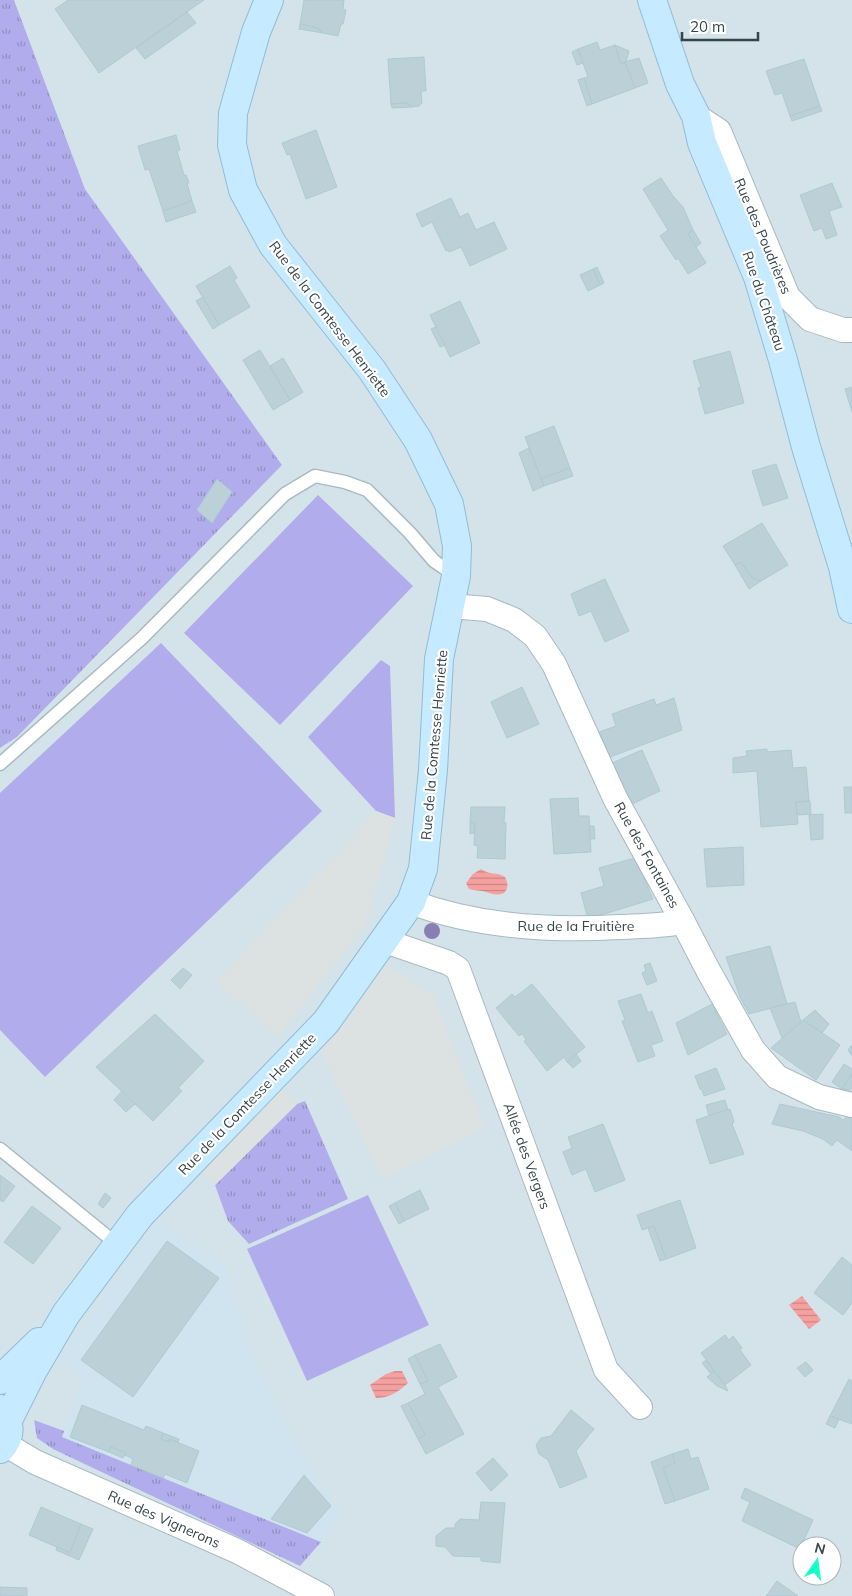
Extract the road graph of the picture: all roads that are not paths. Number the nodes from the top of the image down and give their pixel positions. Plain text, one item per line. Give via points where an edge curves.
1 (270, 0) edge
2 (652, 0) edge
3 (696, 116) junction
4 (852, 330) edge
5 (456, 576) junction
6 (450, 606) junction
7 (852, 609) edge
8 (0, 764) edge
9 (411, 902) junction
10 (683, 922) junction
11 (385, 941) junction
12 (852, 1105) edge
13 (0, 1149) edge
14 (118, 1245) junction
15 (66, 1314) junction
16 (0, 1380) edge
17 (640, 1407) dead end
18 (3, 1431) edge
19 (322, 1596) edge

1 - 5 street, Rue de la Comtesse Henriette via 256,32 233,113 232,145 243,190 272,245 372,370 418,440 449,504 457,546
2 - 3 street, Rue du Château via 680,84
3 - 4 street, Rue des Poudrières via 719,131 788,297 810,319
3 - 7 street, Rue du Château via 702,143 758,277 843,567
5 - 6 street, Rue de la Comtesse Henriette
5 - 8 lane via 434,561 367,490 316,476 285,494 142,638
6 - 9 street, Rue de la Comtesse Henriette via 438,660 433,770 423,869
6 - 10 street, Rue des Fontaines via 487,609 514,620 535,636 554,664 615,798
9 - 10 street, Rue de la Fruitière via 437,912 527,928 600,928
9 - 11 street, Rue de la Comtesse Henriette
10 - 12 street, Rue des Fontaines via 753,1050 778,1077 819,1097
11 - 14 street, Rue de la Comtesse Henriette via 326,1022 140,1215
11 - 17 street, Allée des Vergers via 449,963 458,970 606,1370
13 - 14 lane
14 - 15 street, Rue de la Comtesse Henriette
15 - 16 street, Rue de la Comtesse Henriette
15 - 18 street, Rue de la Comtesse Henriette
18 - 19 street, Rue des Vignerons via 36,1462 237,1551

